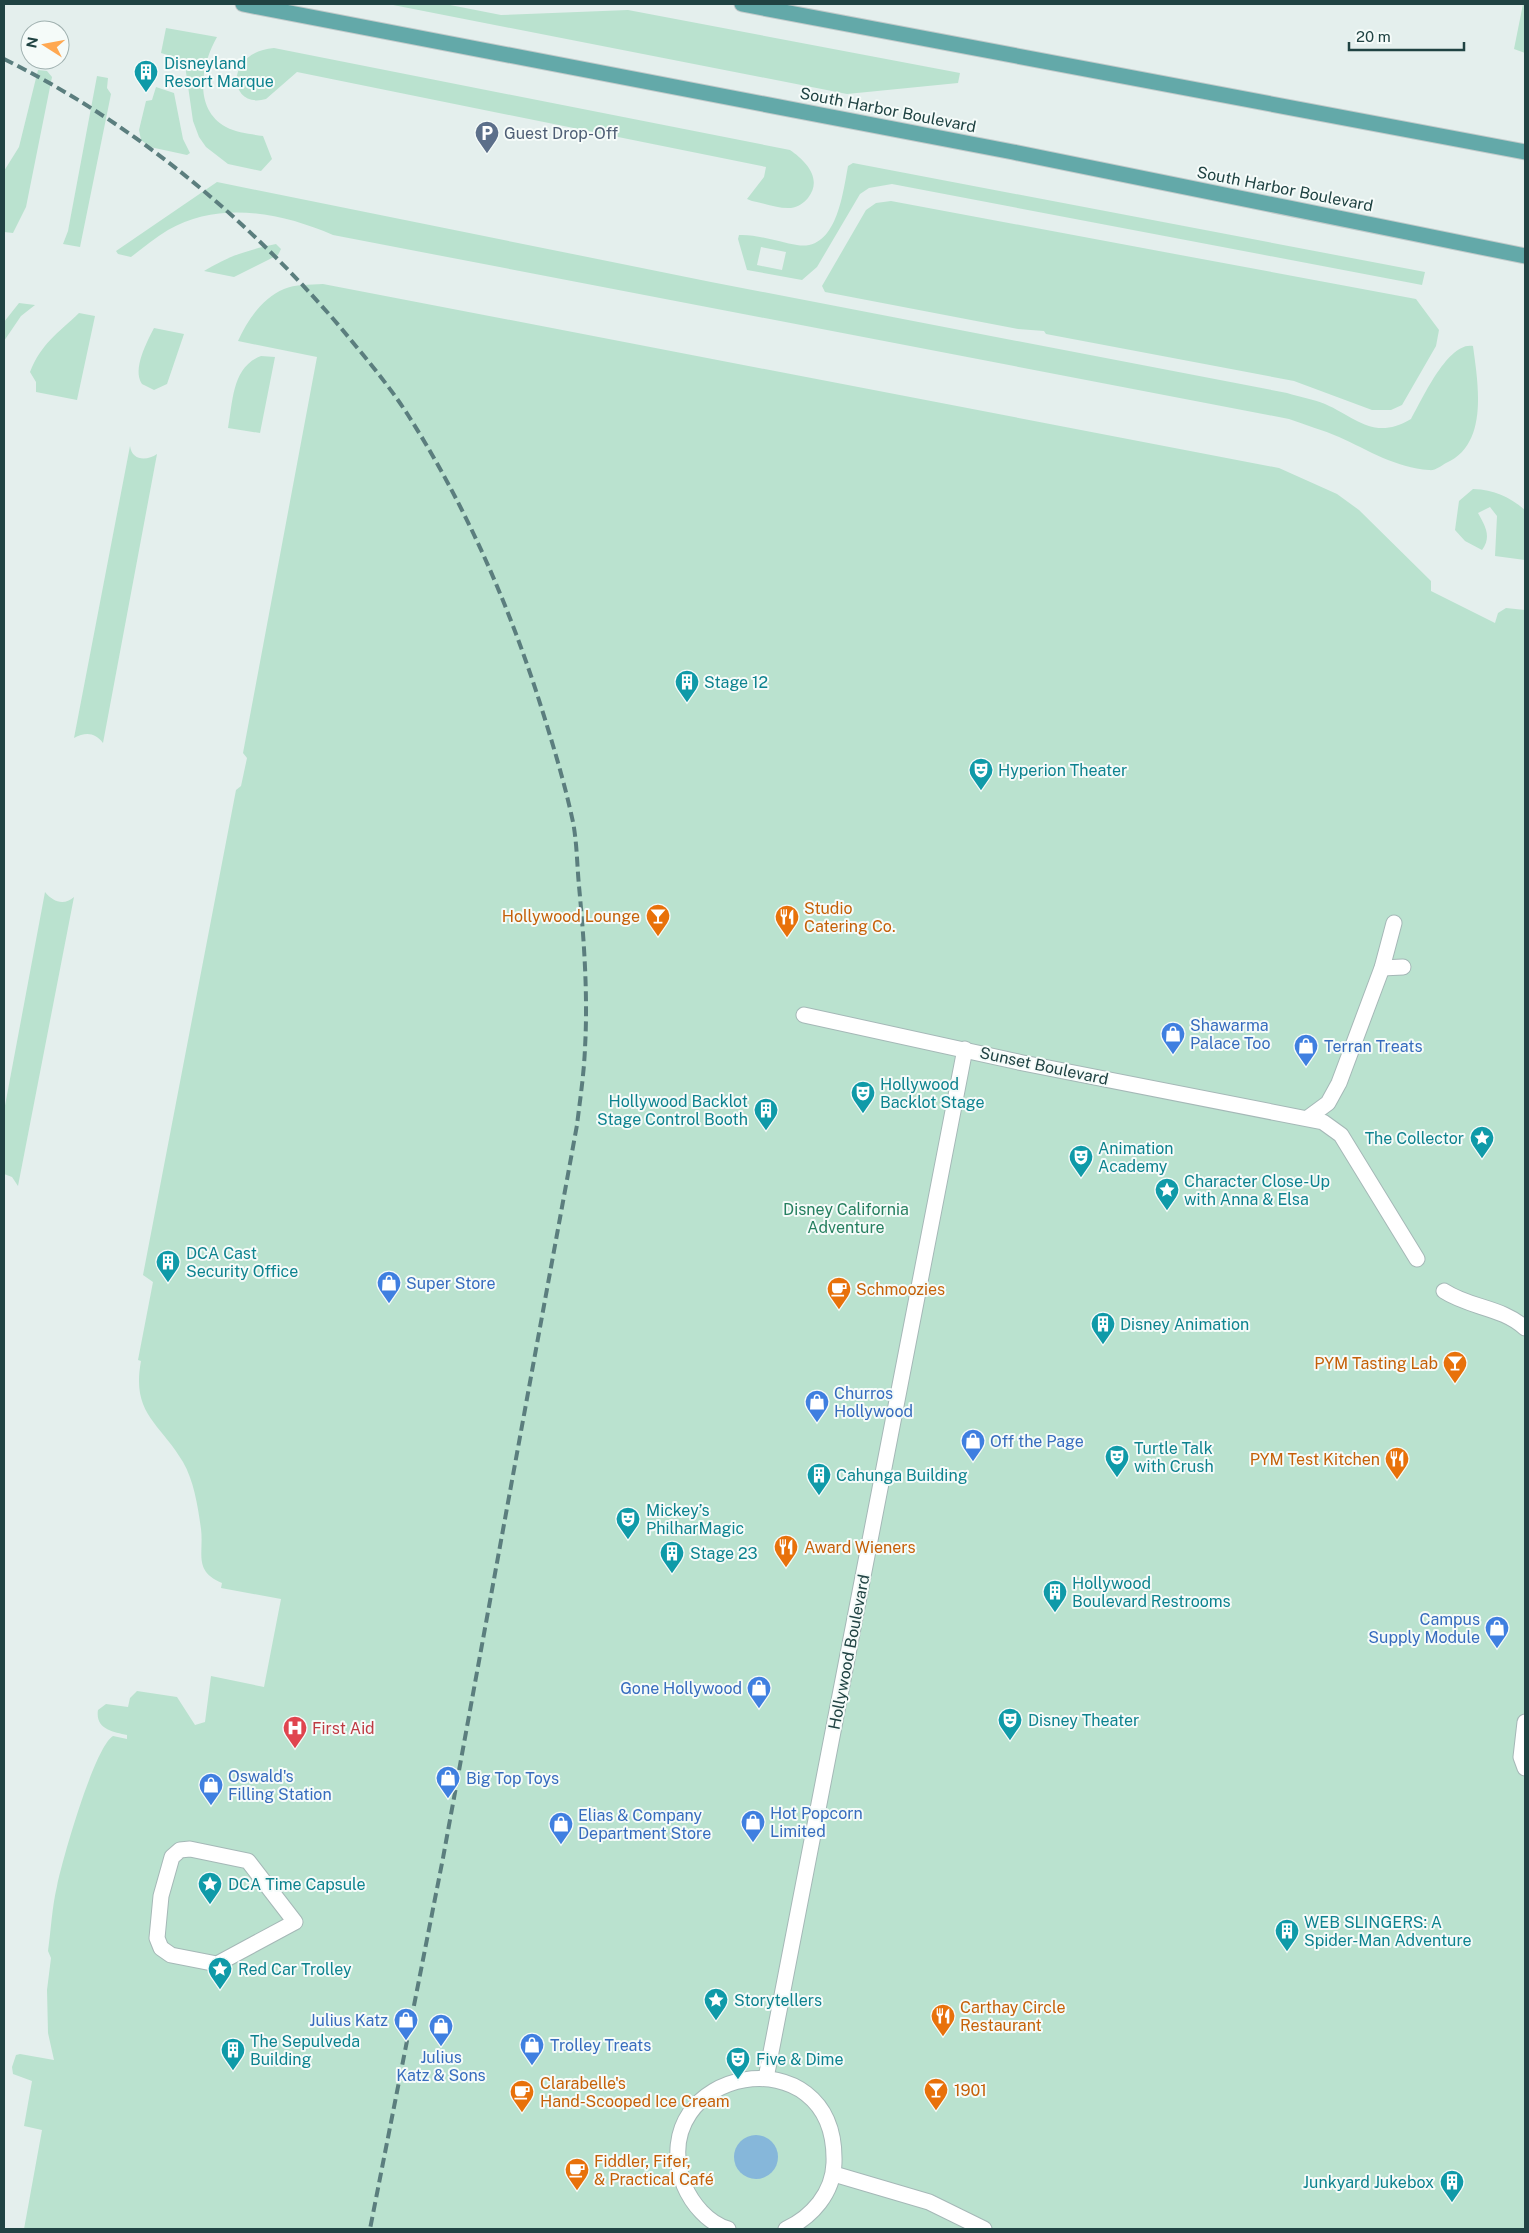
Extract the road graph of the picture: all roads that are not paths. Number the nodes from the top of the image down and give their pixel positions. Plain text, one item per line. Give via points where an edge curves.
1 (243, 4) edge
2 (742, 4) edge
3 (1525, 152) edge
4 (1525, 253) edge
5 (1394, 923) dead end
6 (1403, 967) dead end
7 (1382, 968) junction
8 (804, 1015) dead end
9 (965, 1049) junction
10 (1309, 1117) junction
11 (1416, 1259) dead end
12 (1444, 1291) dead end
13 (1525, 1328) edge
14 (1525, 1722) edge
15 (1525, 1768) edge
16 (295, 1922) joint
17 (766, 2078) junction
18 (834, 2174) junction
19 (728, 2229) edge
20 (786, 2229) edge
21 (984, 2229) edge

1 - 4 main road, South Harbor Boulevard
2 - 3 main road
5 - 7 street
6 - 7 street
7 - 10 street via 1334,1094 1328,1103
8 - 9 street, Sunset Boulevard
9 - 10 street, Sunset Boulevard
9 - 17 street, Hollywood Boulevard
10 - 11 street, Sunset Boulevard via 1323,1122 1341,1135
12 - 13 street via 1455,1298 1501,1312
14 - 15 street via 1521,1757
16 - 16 street via 248,1861 190,1849 180,1850 172,1857 157,1932 161,1948 171,1955 217,1964
17 - 18 street via 802,2091 822,2112 834,2143
17 - 19 street via 738,2080 709,2093 684,2125 680,2139 679,2168 687,2193 715,2225
18 - 20 street via 825,2196 813,2211
18 - 21 street via 929,2202

